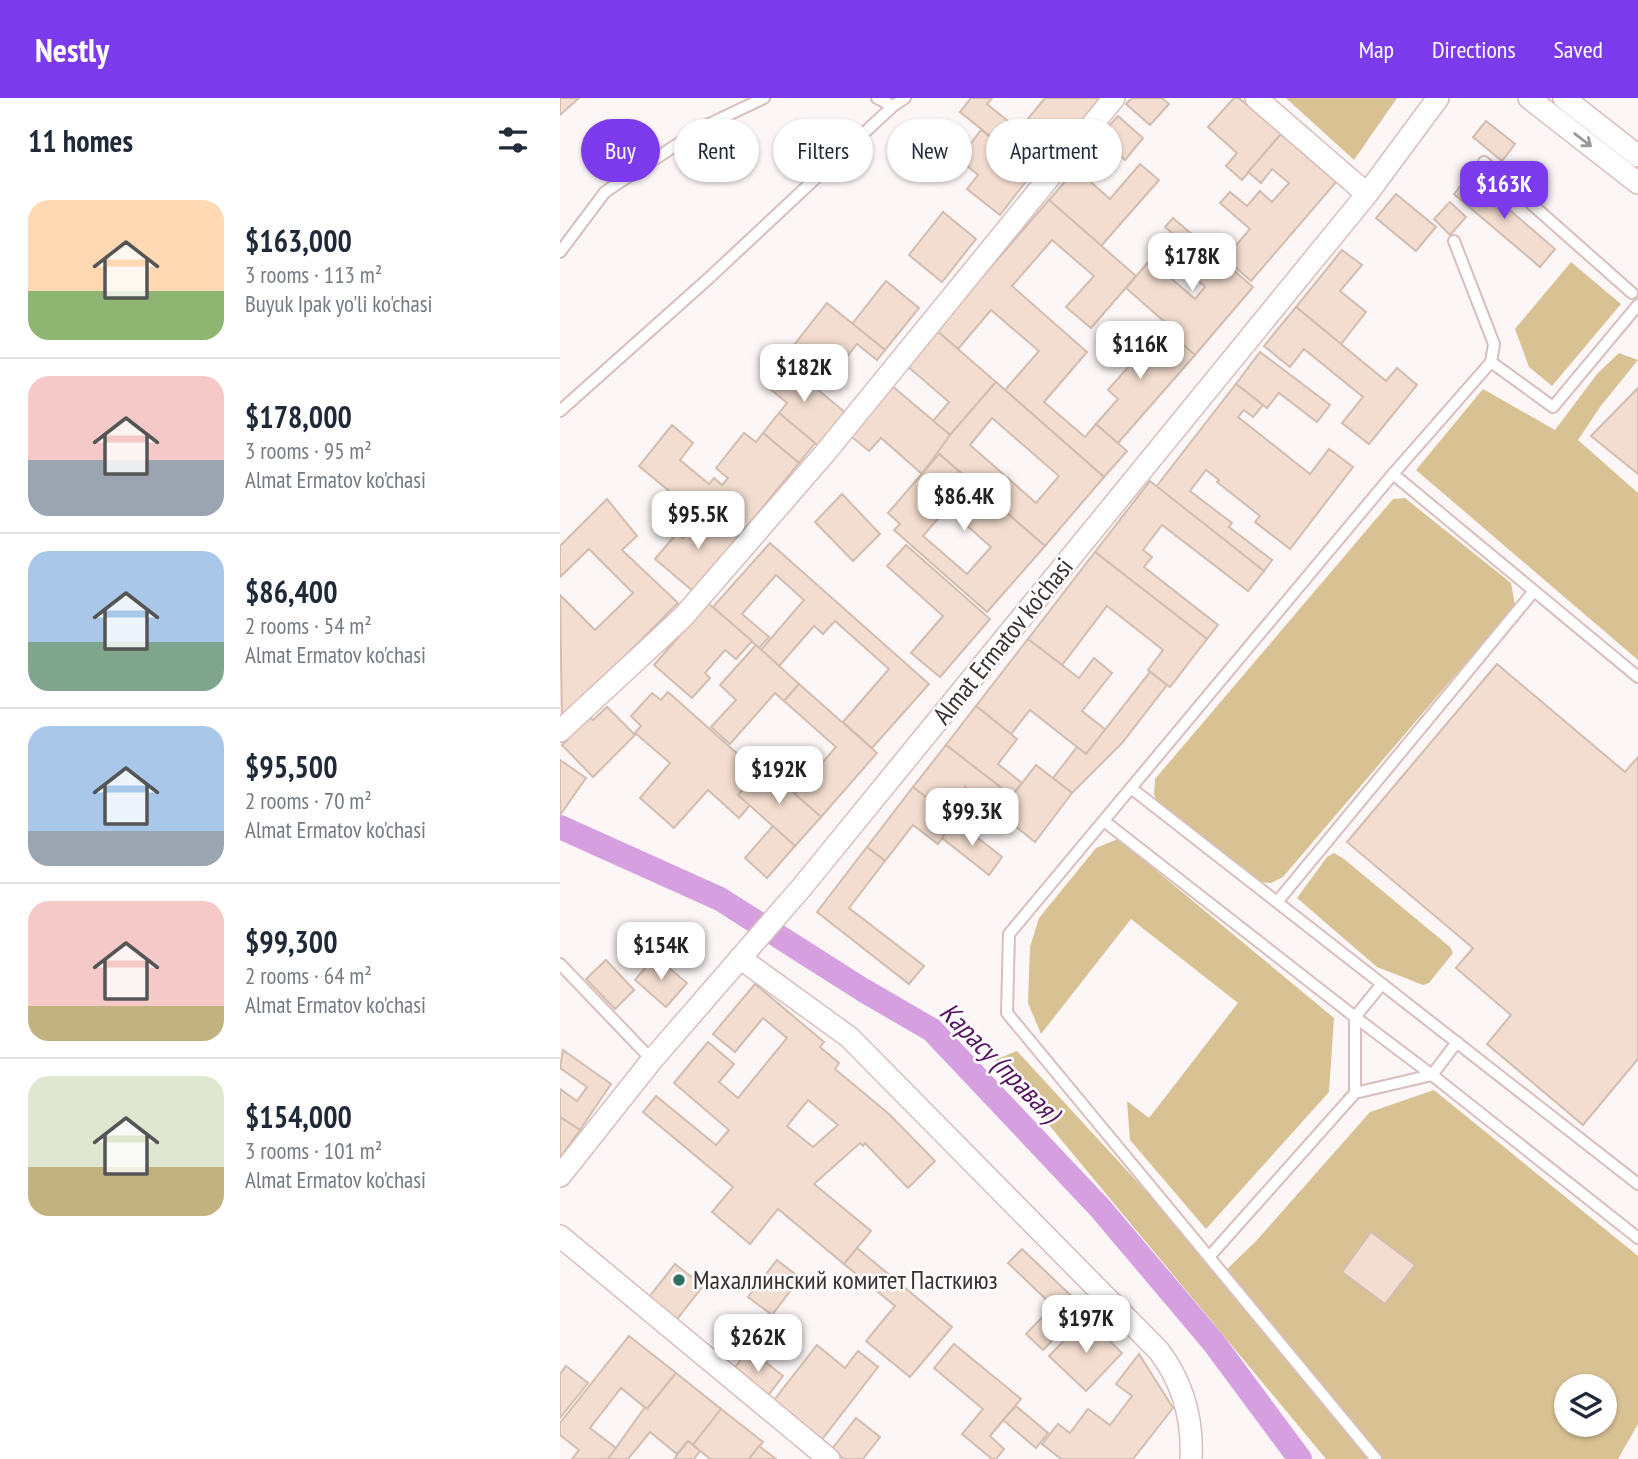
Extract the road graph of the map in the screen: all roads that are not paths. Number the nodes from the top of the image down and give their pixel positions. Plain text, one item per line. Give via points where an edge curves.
1 (764, 98) edge
2 (877, 98) edge
3 (905, 98) edge
4 (1114, 98) edge
5 (1256, 98) edge
6 (1438, 98) edge
7 (1529, 98) edge
8 (1564, 98) edge
9 (893, 106) junction
10 (1638, 156) edge
11 (1484, 162) dead end
12 (1638, 183) edge
13 (1367, 194) junction
14 (1454, 242) dead end
15 (560, 252) edge
16 (1632, 293) dead end
17 (1638, 305) edge
18 (1628, 317) junction
19 (1638, 325) edge
20 (1491, 362) junction
21 (560, 411) edge
22 (1393, 474) junction
23 (1534, 591) junction
24 (1638, 677) edge
25 (560, 732) edge
26 (1131, 788) junction
27 (1104, 821) junction
28 (1277, 901) junction
29 (744, 955) junction
30 (560, 964) edge
31 (1382, 984) junction
32 (1355, 1017) junction
33 (1457, 1042) junction
34 (652, 1060) junction
35 (1432, 1075) junction
36 (1355, 1093) junction
37 (560, 1176) edge
38 (1638, 1184) edge
39 (560, 1236) edge
40 (1638, 1238) edge
41 (1209, 1257) junction
42 (829, 1459) edge
43 (1191, 1459) edge
44 (1376, 1459) edge

1 - 15 lane via 705,125 605,192
2 - 9 lane
3 - 9 lane
4 - 25 street via 825,453 691,607
5 - 13 street
6 - 13 street, Almat Ermatov ko'chasi
7 -> 12 street
8 - 10 street
9 - 21 lane
11 - 16 lane
13 - 29 street, Almat Ermatov ko'chasi
14 - 20 lane via 1494,344
17 - 18 lane
18 - 19 lane
18 - 20 lane via 1553,407
20 - 22 lane
22 - 23 lane
22 - 26 lane
23 - 24 lane
23 - 28 lane
26 - 27 lane
26 - 28 lane
27 - 32 lane
27 - 41 lane via 1009,934 1007,1013
28 - 31 lane
29 - 34 street, Almat Ermatov ko'chasi
29 - 43 street via 849,1037 1159,1351 1180,1385 1188,1415
30 - 34 lane
31 - 32 lane
31 - 33 lane
32 - 35 lane
32 - 36 lane
33 - 35 lane
33 - 38 lane
34 - 37 street, Almat Ermatov ko'chasi
35 - 36 lane
35 - 40 lane
36 - 41 lane
39 - 42 street
41 - 44 lane

